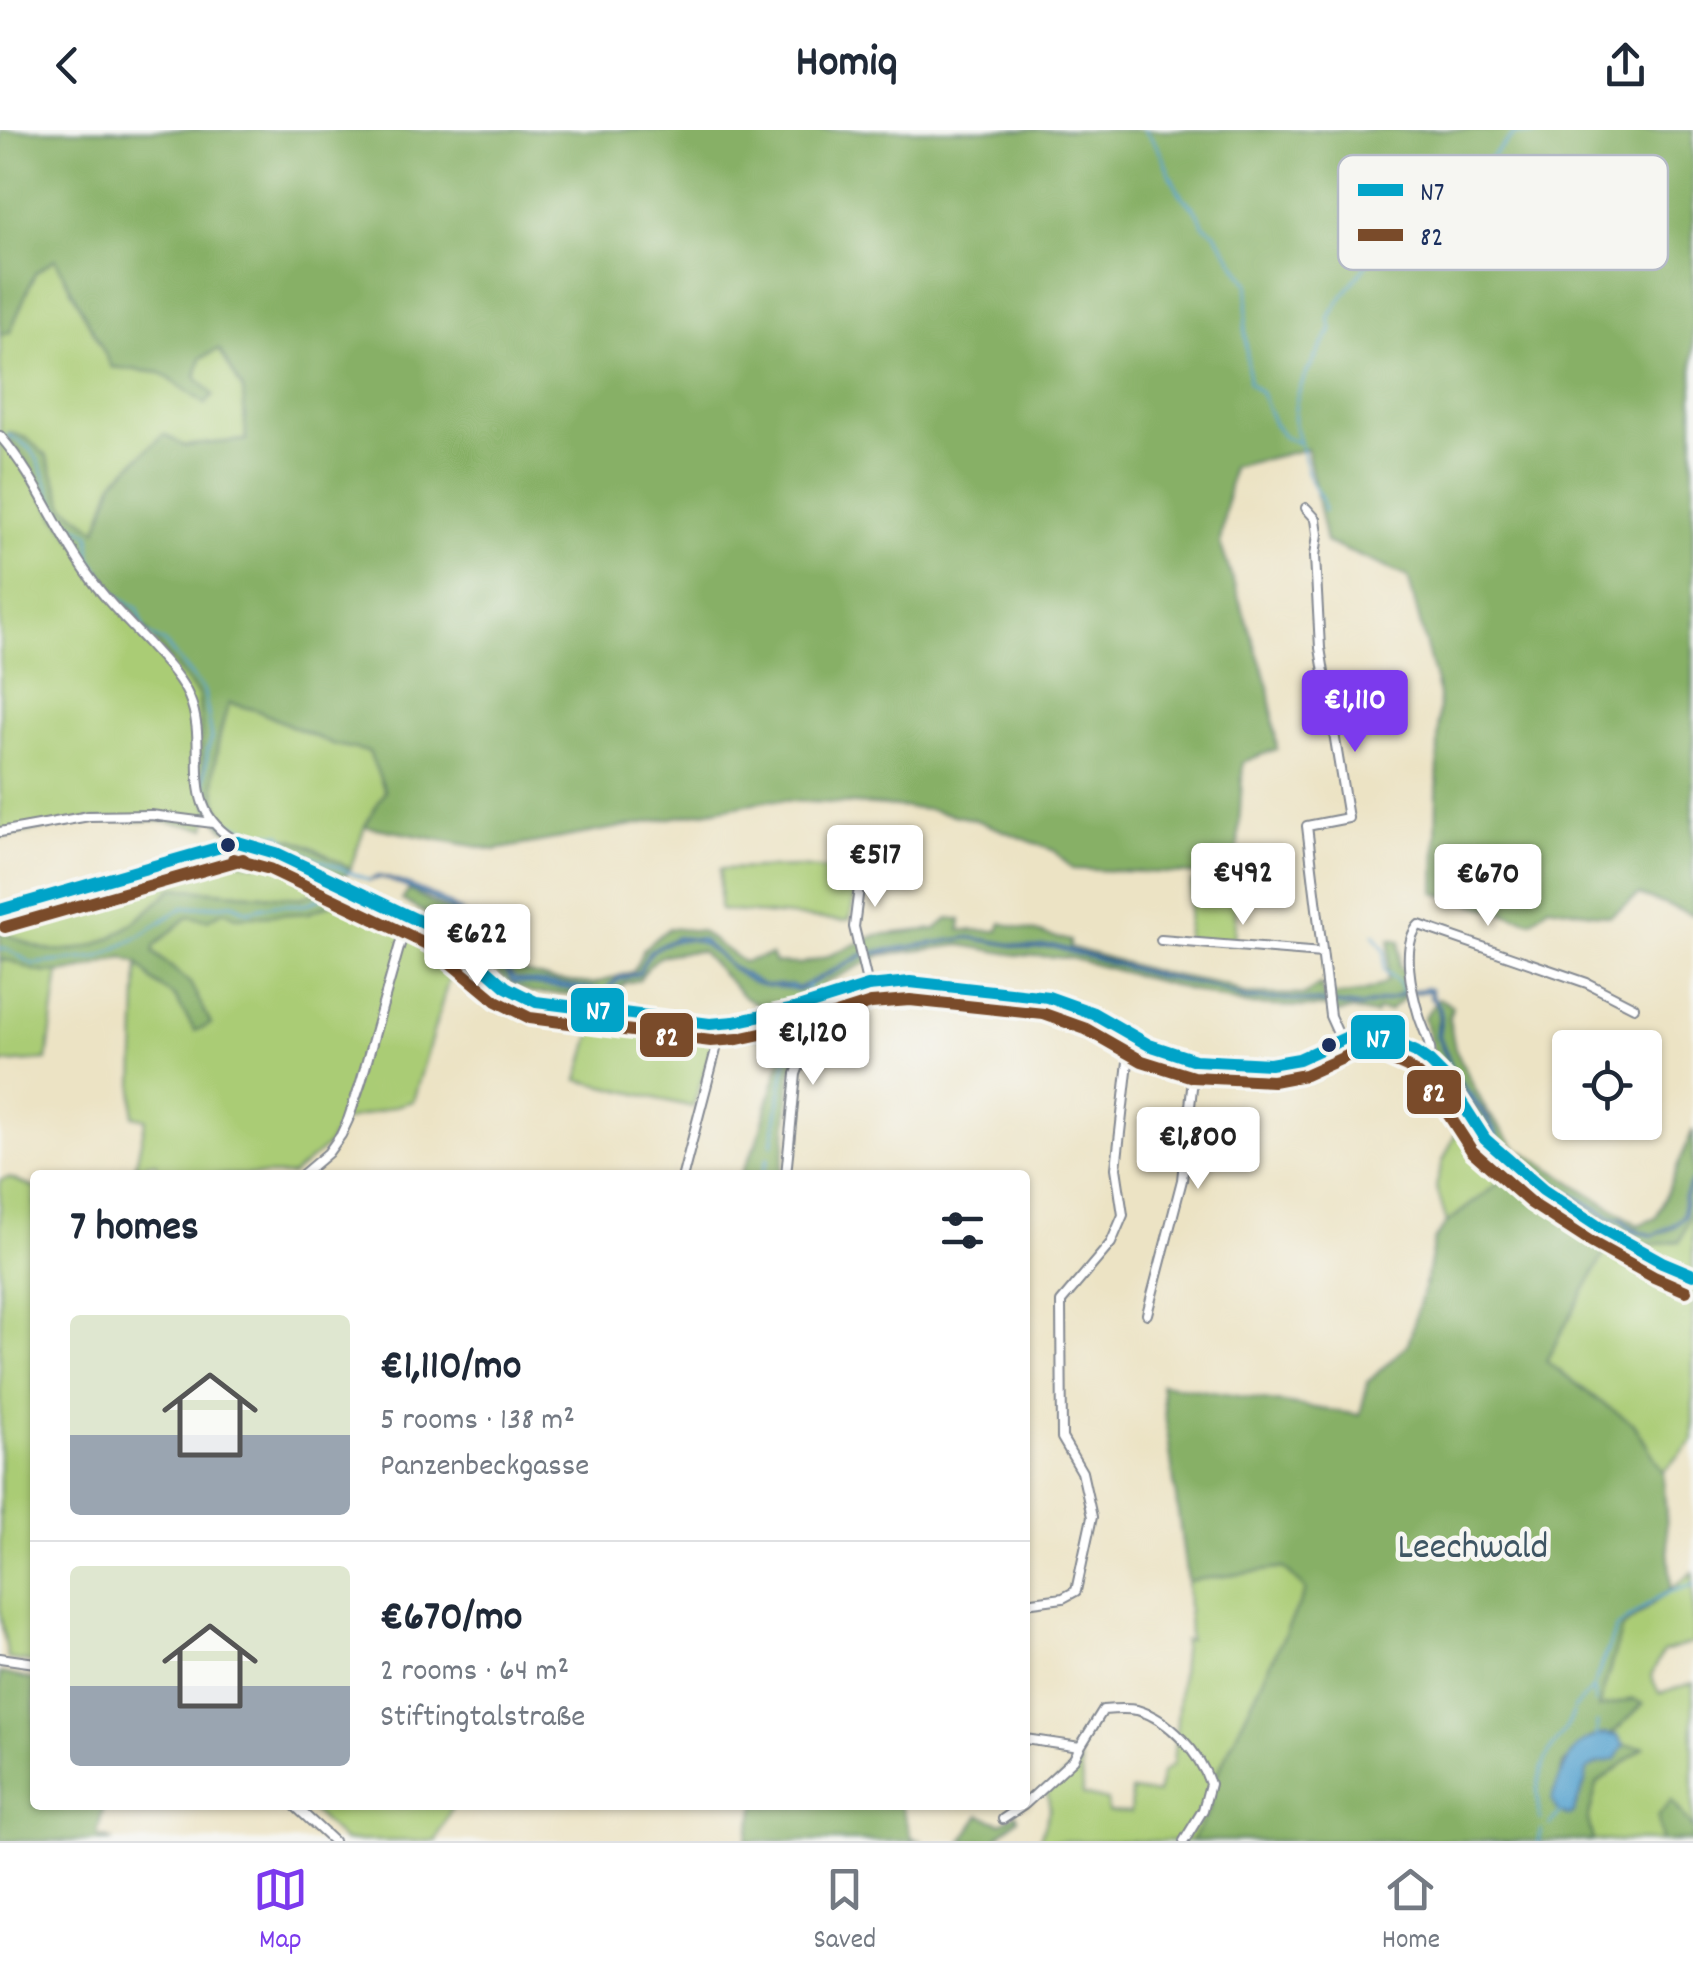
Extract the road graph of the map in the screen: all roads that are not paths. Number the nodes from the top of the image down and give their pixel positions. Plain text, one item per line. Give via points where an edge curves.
1 (0, 436) edge
2 (1306, 508) dead end
3 (213, 823) junction
4 (0, 832) edge
5 (238, 842) junction
6 (861, 872) dead end
7 (0, 910) edge
8 (408, 916) junction
9 (1161, 940) dead end
10 (1322, 953) junction
11 (868, 986) junction
12 (825, 998) junction
13 (1634, 1008) dead end
14 (722, 1023) junction
15 (1131, 1034) junction
16 (1340, 1038) junction
17 (1195, 1060) junction
18 (1430, 1062) junction
19 (308, 1170) edge
20 (685, 1170) edge
21 (786, 1170) edge
22 (1693, 1275) edge
23 (1147, 1314) dead end
24 (1030, 1602) edge
25 (0, 1658) edge
26 (30, 1663) edge
27 (1030, 1739) edge
28 (1080, 1747) junction
29 (1030, 1800) edge
30 (299, 1810) edge
31 (1017, 1810) edge
32 (1003, 1818) dead end
33 (333, 1841) edge
34 (1184, 1841) edge

1 - 3 street via 86,572 188,694 199,793
2 - 10 street via 1316,518 1320,648 1348,818 1308,826
3 - 4 street via 88,816
3 - 5 street
5 - 7 street
5 - 8 street
6 - 11 street via 854,927
8 - 14 street via 438,930 506,988 536,1002
8 - 19 street via 348,1120 328,1153
9 - 10 street
10 - 16 street via 1330,1016
11 - 12 street
11 - 15 street via 928,983 1048,997
12 - 14 street
12 - 21 street via 796,1074
13 - 18 street via 1586,983 1419,924 1409,951 1411,984
14 - 20 street
15 - 17 street
15 - 24 street via 1116,1168 1123,1216 1111,1243 1061,1302 1062,1438 1082,1472 1092,1517 1076,1592
16 - 17 street via 1283,1062
16 - 18 street via 1385,1038
17 - 23 street via 1182,1180
18 - 22 street via 1486,1139 1543,1190
25 - 26 street
27 - 28 street
28 - 29 street
28 - 34 street via 1104,1710 1139,1711 1170,1728 1210,1784
30 - 33 street
31 - 32 street

